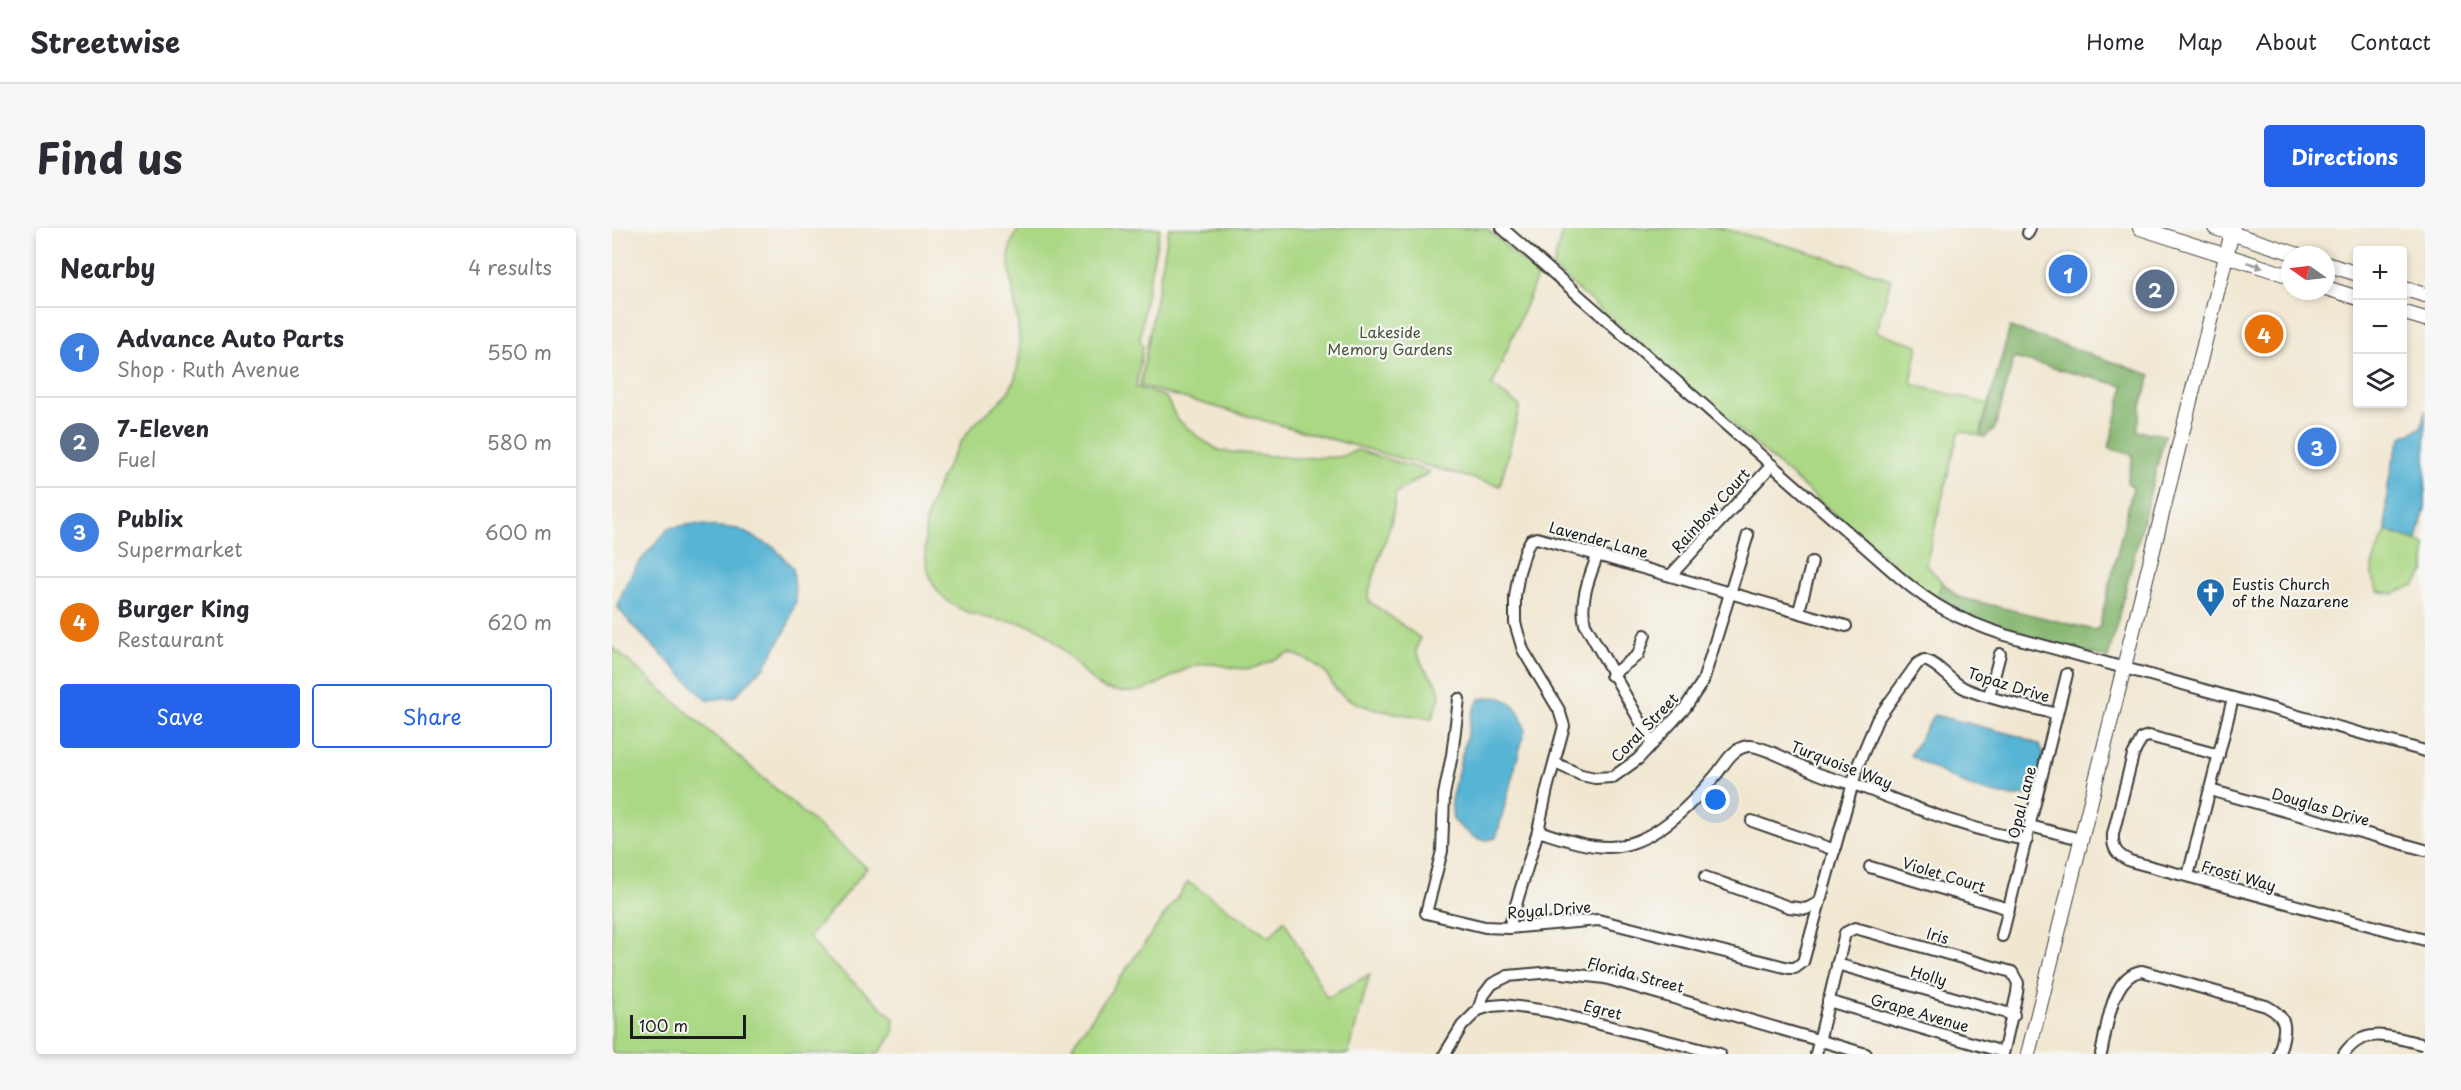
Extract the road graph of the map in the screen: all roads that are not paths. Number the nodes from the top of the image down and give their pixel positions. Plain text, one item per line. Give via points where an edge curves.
1 (1502, 228) edge
2 (2140, 228) edge
3 (2215, 228) edge
4 (2232, 231) edge
5 (2281, 249) edge
6 (2226, 255) junction
7 (2335, 267) edge
8 (2353, 272) edge
9 (2281, 273) edge
10 (2407, 289) edge
11 (2335, 291) edge
12 (2425, 295) edge
13 (2353, 296) edge
14 (2407, 313) edge
15 (2425, 319) edge
16 (1772, 465) junction
17 (1748, 535) dead end
18 (1598, 554) junction
19 (1812, 562) dead end
20 (1671, 575) junction
21 (1731, 592) junction
22 (1799, 611) junction
23 (1846, 626) dead end
24 (1645, 635) dead end
25 (2000, 654) dead end
26 (1924, 660) joint
27 (2123, 667) junction
28 (2067, 674) dead end
29 (1611, 675) junction
30 (1989, 696) junction
31 (2234, 698) junction
32 (1460, 699) dead end
33 (2057, 714) junction
34 (1653, 744) junction
35 (2425, 751) edge
36 (2219, 755) junction
37 (1555, 763) junction
38 (1851, 784) junction
39 (2210, 790) junction
40 (1752, 821) dead end
41 (2030, 826) junction
42 (1538, 831) junction
43 (2027, 840) junction
44 (2080, 840) junction
45 (2425, 849) edge
46 (1835, 850) junction
47 (1870, 867) dead end
48 (1706, 876) dead end
49 (2188, 876) junction
50 (1820, 902) junction
51 (2009, 909) junction
52 (1509, 928) junction
53 (2002, 936) dead end
54 (2425, 940) edge
55 (1837, 964) junction
56 (1828, 1001) junction
57 (1478, 1010) junction
58 (2014, 1015) junction
59 (1819, 1041) junction
60 (2425, 1045) edge
61 (2003, 1053) edge
62 (1445, 1054) edge
63 (1716, 1054) edge
64 (1816, 1054) edge
65 (1866, 1054) edge
66 (2028, 1054) edge
67 (2101, 1054) edge
68 (2279, 1054) edge
69 (2344, 1054) edge

1 - 16 street
2 - 6 main road
3 - 4 main road
4 - 5 main road
4 - 6 main road
6 -> 9 main road
6 - 27 main road
7 - 8 main road
10 - 12 main road
11 - 13 main road
14 - 15 main road
16 - 20 street, Rainbow Court
16 - 27 street via 1935,605 2005,635
17 - 21 street, Coral Street
18 - 20 street, Lavender Lane
18 - 29 street via 1585,594 1583,617
18 - 37 street, Lavender Lane via 1537,538 1527,544 1519,572 1514,608 1518,636 1564,722
19 - 22 street
20 - 21 street, Lavender Lane
21 - 22 street, Lavender Lane
21 - 34 street, Coral Street via 1697,693
22 - 23 street, Lavender Lane
24 - 29 street via 1638,655
25 - 30 street
26 - 30 street, Topaz Drive via 1963,687
26 - 38 street, Royal Drive via 1917,664 1877,720
27 - 31 street
27 - 44 main road
28 - 33 street, Opal Lane
29 - 34 street
30 - 33 street, Topaz Drive
31 - 35 street
31 - 36 street, Frosti Way
32 - 52 street, Royal Drive via 1444,795 1442,851 1426,913 1485,927
33 - 41 street, Opal Lane
34 - 37 street, Coral Street via 1613,777 1581,775
36 - 39 street, Frosti Way
36 - 49 street via 2149,736 2138,741 2133,755 2113,834 2114,849 2130,861
37 - 42 street, Lavender Lane
38 - 42 street, Turquoise Way via 1795,764 1762,747 1748,746 1735,752 1674,817 1633,842 1621,846 1581,844
38 - 43 street, Turquoise Way via 1983,831
38 - 46 street, Royal Drive
39 - 45 street, Douglas Drive
39 - 49 street, Frosti Way
40 - 46 street
41 - 43 street, Opal Lane
41 - 44 street
42 - 52 street, Lavender Lane
43 - 51 street, Opal Lane
44 - 66 main road
46 - 50 street, Royal Drive
47 - 51 street, Violet Court
48 - 50 street via 1789,907 1806,909
49 - 54 street, Frosti Way
50 - 52 street, Royal Drive via 1803,962 1795,968 1598,920
51 - 53 street, Opal Lane
55 - 56 street
55 - 58 street, Holly
55 - 58 street, Iris via 1845,933 1855,928 2008,970 2018,983
56 - 59 street
56 - 61 street, Grape Avenue
57 - 59 street, Florida Street via 1486,990 1508,976 1564,972 1605,978
57 - 62 street, Florida Street via 1462,1026
57 - 63 street, Egret via 1504,1005 1547,1011
58 - 61 street, Iris
59 - 64 street
59 - 65 street, Florida Street
60 - 69 street via 2368,1036 2358,1038
67 - 68 street via 2120,986 2129,975 2142,971 2274,1010 2285,1028

